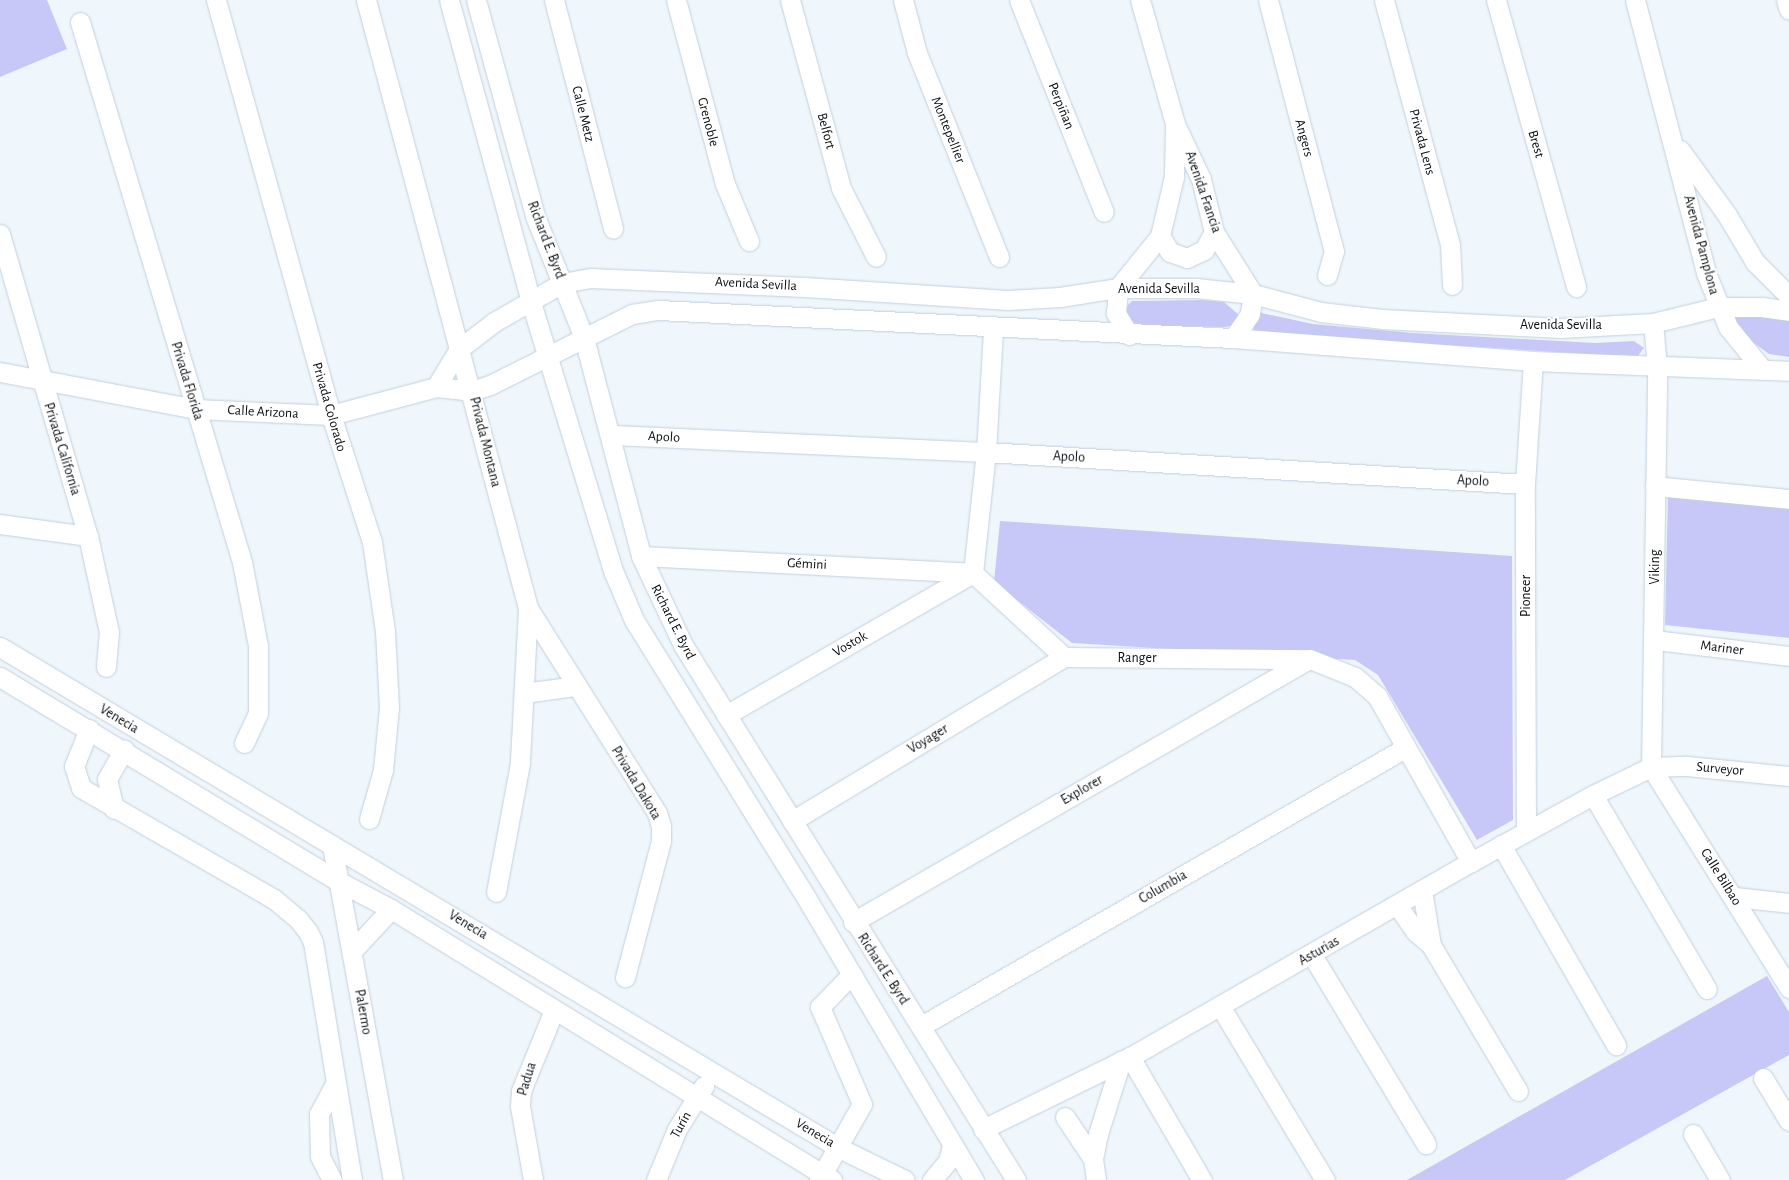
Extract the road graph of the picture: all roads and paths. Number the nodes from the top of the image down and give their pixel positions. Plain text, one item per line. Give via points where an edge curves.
1 (216, 0) edge
2 (366, 0) edge
3 (449, 0) edge
4 (476, 0) edge
5 (554, 0) edge
6 (676, 0) edge
7 (790, 0) edge
8 (903, 0) edge
9 (1019, 0) edge
10 (1140, 0) edge
11 (1268, 0) edge
12 (1384, 0) edge
13 (1496, 0) edge
14 (1635, 0) edge
15 (1786, 0) edge
16 (1789, 10) edge
17 (80, 22) dead end
18 (1175, 124) junction
19 (1671, 137) junction
20 (1104, 212) dead end
21 (613, 228) dead end
22 (1214, 232) junction
23 (0, 234) edge
24 (1160, 236) junction
25 (749, 240) dead end
26 (876, 257) dead end
27 (999, 257) dead end
28 (1327, 275) dead end
29 (562, 283) junction
30 (1452, 285) dead end
31 (1576, 287) dead end
32 (1118, 288) junction
33 (1253, 294) junction
34 (1789, 296) edge
35 (530, 299) junction
36 (1718, 307) junction
37 (1789, 310) edge
38 (1653, 323) junction
39 (993, 329) junction
40 (1129, 335) junction
41 (584, 338) junction
42 (1233, 338) junction
43 (459, 349) junction
44 (549, 355) junction
45 (1533, 362) junction
46 (1657, 367) junction
47 (1763, 370) junction
48 (1789, 371) edge
49 (0, 372) edge
50 (42, 380) junction
51 (436, 387) junction
52 (472, 391) junction
53 (195, 409) junction
54 (331, 415) junction
55 (612, 435) junction
56 (986, 452) junction
57 (1526, 484) junction
58 (1655, 486) junction
59 (1789, 499) edge
60 (0, 524) edge
61 (88, 536) junction
62 (641, 556) junction
63 (973, 573) junction
64 (528, 608) junction
65 (1655, 640) junction
66 (0, 647) edge
67 (1789, 656) edge
68 (1064, 657) junction
69 (1310, 658) junction
70 (106, 666) dead end
71 (32, 668) junction
72 (0, 677) edge
73 (575, 686) junction
74 (19, 688) junction
75 (524, 693) junction
76 (726, 715) junction
77 (89, 729) junction
78 (244, 743) dead end
79 (1405, 748) junction
80 (124, 750) junction
81 (1651, 767) junction
82 (1789, 776) edge
83 (1593, 795) junction
84 (114, 809) junction
85 (369, 819) dead end
86 (792, 822) junction
87 (1526, 831) junction
88 (332, 845) junction
89 (1501, 845) junction
90 (1471, 862) junction
91 (336, 880) junction
92 (1422, 890) junction
93 (496, 892) dead end
94 (1735, 897) junction
95 (1789, 903) edge
96 (1397, 905) junction
97 (391, 909) junction
98 (853, 922) junction
99 (1431, 945) junction
100 (352, 951) junction
101 (1312, 955) junction
102 (851, 975) junction
103 (626, 977) dead end
104 (1707, 988) dead end
105 (1789, 988) edge
106 (1220, 1006) junction
107 (554, 1010) junction
108 (920, 1026) junction
109 (1616, 1045) dead end
110 (1125, 1059) junction
111 (712, 1072) junction
112 (1762, 1078) dead end
113 (335, 1084) junction
114 (1518, 1091) dead end
115 (698, 1095) junction
116 (1065, 1118) dead end
117 (1789, 1121) edge
118 (983, 1129) junction
119 (1693, 1134) dead end
120 (1426, 1144) dead end
121 (952, 1146) junction
122 (839, 1148) junction
123 (1093, 1159) junction
124 (824, 1178) edge
125 (332, 1180) edge
126 (352, 1180) edge
127 (393, 1180) edge
128 (533, 1180) edge
129 (656, 1180) edge
130 (904, 1180) edge
131 (932, 1180) edge
132 (974, 1180) edge
133 (1016, 1180) edge
134 (1096, 1180) edge
135 (1202, 1180) edge
136 (1325, 1180) edge
137 (1720, 1180) edge

1 - 54 street, Privada Colorado
2 - 43 street, Privada Montana
3 - 35 street, Richard E. Byrd
4 - 29 street, Richard E. Byrd via 535,216
5 - 21 street, Calle Metz
6 - 25 street, Grenoble via 725,184
7 - 26 street, Belfort via 841,188
8 - 27 street, Montepellier via 917,53
9 - 20 street, Perpiñan
10 - 18 street, Avenida Francia
11 - 28 street, Angers via 1334,251
12 - 30 street, Privada Lens via 1450,244
13 - 31 street, Brest
14 - 19 street, Avenida Pamplona
15 - 16 street
17 - 53 street, Privada Florida
18 - 22 street, Avenida Francia via 1202,179
18 - 24 street, Avenida Francia via 1174,177
19 - 34 street, Avenida Pamplona via 1755,262
19 - 36 street, Avenida Pamplona via 1706,273
22 - 24 street via 1204,250 1187,258 1170,252
22 - 33 street, Avenida Francia
23 - 50 street, Privada California
24 - 32 street, Avenida Francia
29 - 32 street, Avenida Sevilla via 619,277 1008,300 1060,297
29 - 35 street, Avenida Sevilla
29 - 41 street, Richard E. Byrd
32 - 33 street, Avenida Sevilla via 1196,288
32 - 40 street via 1116,314
33 - 38 street, Avenida Sevilla via 1321,312 1382,319 1561,328
33 - 42 street via 1250,314
35 - 43 street
35 - 44 street, Richard E. Byrd
36 - 37 street, Avenida Sevilla
36 - 38 street, Avenida Sevilla
36 - 47 street, Avenida Pamplona via 1739,342
38 - 46 street, Viking
39 - 40 street
39 - 41 street via 658,310 632,314
39 - 56 street
40 - 42 street
41 - 44 street
41 - 55 street, Richard E. Byrd
42 - 45 street
43 - 51 street
43 - 52 street, Privada Montana
44 - 52 street, Calle Arizona
44 - 102 street, Richard E. Byrd via 614,573 634,620
45 - 46 street
45 - 57 street, Pioneer
46 - 47 street
46 - 58 street, Viking
47 - 48 street
49 - 50 street, Calle Arizona
50 - 53 street, Calle Arizona
50 - 61 street, Privada California
51 - 52 street, Calle Arizona
51 - 54 street, Calle Arizona
52 - 64 street, Privada Montana
53 - 54 street, Calle Arizona
53 - 78 street, Privada Florida via 242,562 258,646 258,713
54 - 85 street, Privada Colorado via 372,542 385,631 389,707 383,770
55 - 56 street, Apolo
55 - 62 street, Richard E. Byrd
56 - 57 street, Apolo
56 - 63 street
57 - 87 street, Pioneer
58 - 59 street
58 - 65 street, Viking
60 - 61 street
61 - 70 street, Privada California via 110,632
62 - 63 street, Gémini
62 - 76 street, Richard E. Byrd via 682,645
63 - 68 street
63 - 76 street, Vostok
64 - 73 street, Privada Dakota
64 - 75 street, Privada Montana
65 - 67 street, Mariner
65 - 81 street, Viking
66 - 71 street, Venecia
68 - 69 street, Ranger
68 - 86 street, Voyager
69 - 79 street, Ranger via 1355,677 1369,687
69 - 98 street, Explorer
71 - 74 street
71 - 88 street, Venecia
72 - 74 street, Venecia
73 - 75 street
73 - 103 street, Privada Dakota via 657,814 661,826 661,841
74 - 77 street, Venecia
75 - 93 street, Privada Montana via 520,764
76 - 86 street, Richard E. Byrd
77 - 80 street, Venecia
77 - 84 street via 74,766 76,777 81,788
79 - 90 street, Ranger
79 - 108 street, Columbia
80 - 84 street via 107,779
80 - 91 street, Venecia
81 - 82 street, Surveyor via 1687,766
81 - 83 street, Asturias
81 - 94 street, Calle Bilbao
83 - 87 street, Asturias
83 - 104 street
84 - 113 street via 274,899 298,919 312,942
86 - 98 street, Richard E. Byrd
87 - 89 street, Asturias
88 - 91 street, Palermo
88 - 111 street, Venecia
89 - 90 street, Asturias
89 - 109 street
90 - 92 street, Asturias
91 - 97 street, Venecia
91 - 100 street, Palermo
92 - 96 street, Asturias
92 - 99 street
94 - 95 street
94 - 105 street, Calle Bilbao
96 - 99 street via 1415,931
96 - 101 street, Asturias
97 - 100 street
97 - 107 street, Venecia
98 - 108 street, Richard E. Byrd
99 - 114 street
100 - 127 street, Palermo
101 - 106 street, Asturias
101 - 120 street
102 - 121 street, Richard E. Byrd
102 - 122 street via 820,1007 862,1104
106 - 110 street, Asturias
106 - 136 street
107 - 115 street, Venecia
107 - 128 street, Padua via 521,1091 520,1106
108 - 118 street, Richard E. Byrd
110 - 118 street, Asturias
110 - 123 street
110 - 135 street
111 - 115 street, Turín
111 - 122 street, Venecia
112 - 117 street
113 - 125 street via 319,1114 320,1156
113 - 126 street
115 - 124 street, Venecia
115 - 129 street, Turín via 677,1129
116 - 123 street
118 - 133 street, Richard E. Byrd
119 - 137 street
121 - 131 street via 948,1161
121 - 132 street, Richard E. Byrd
122 - 124 street
122 - 130 street, Venecia
123 - 134 street

